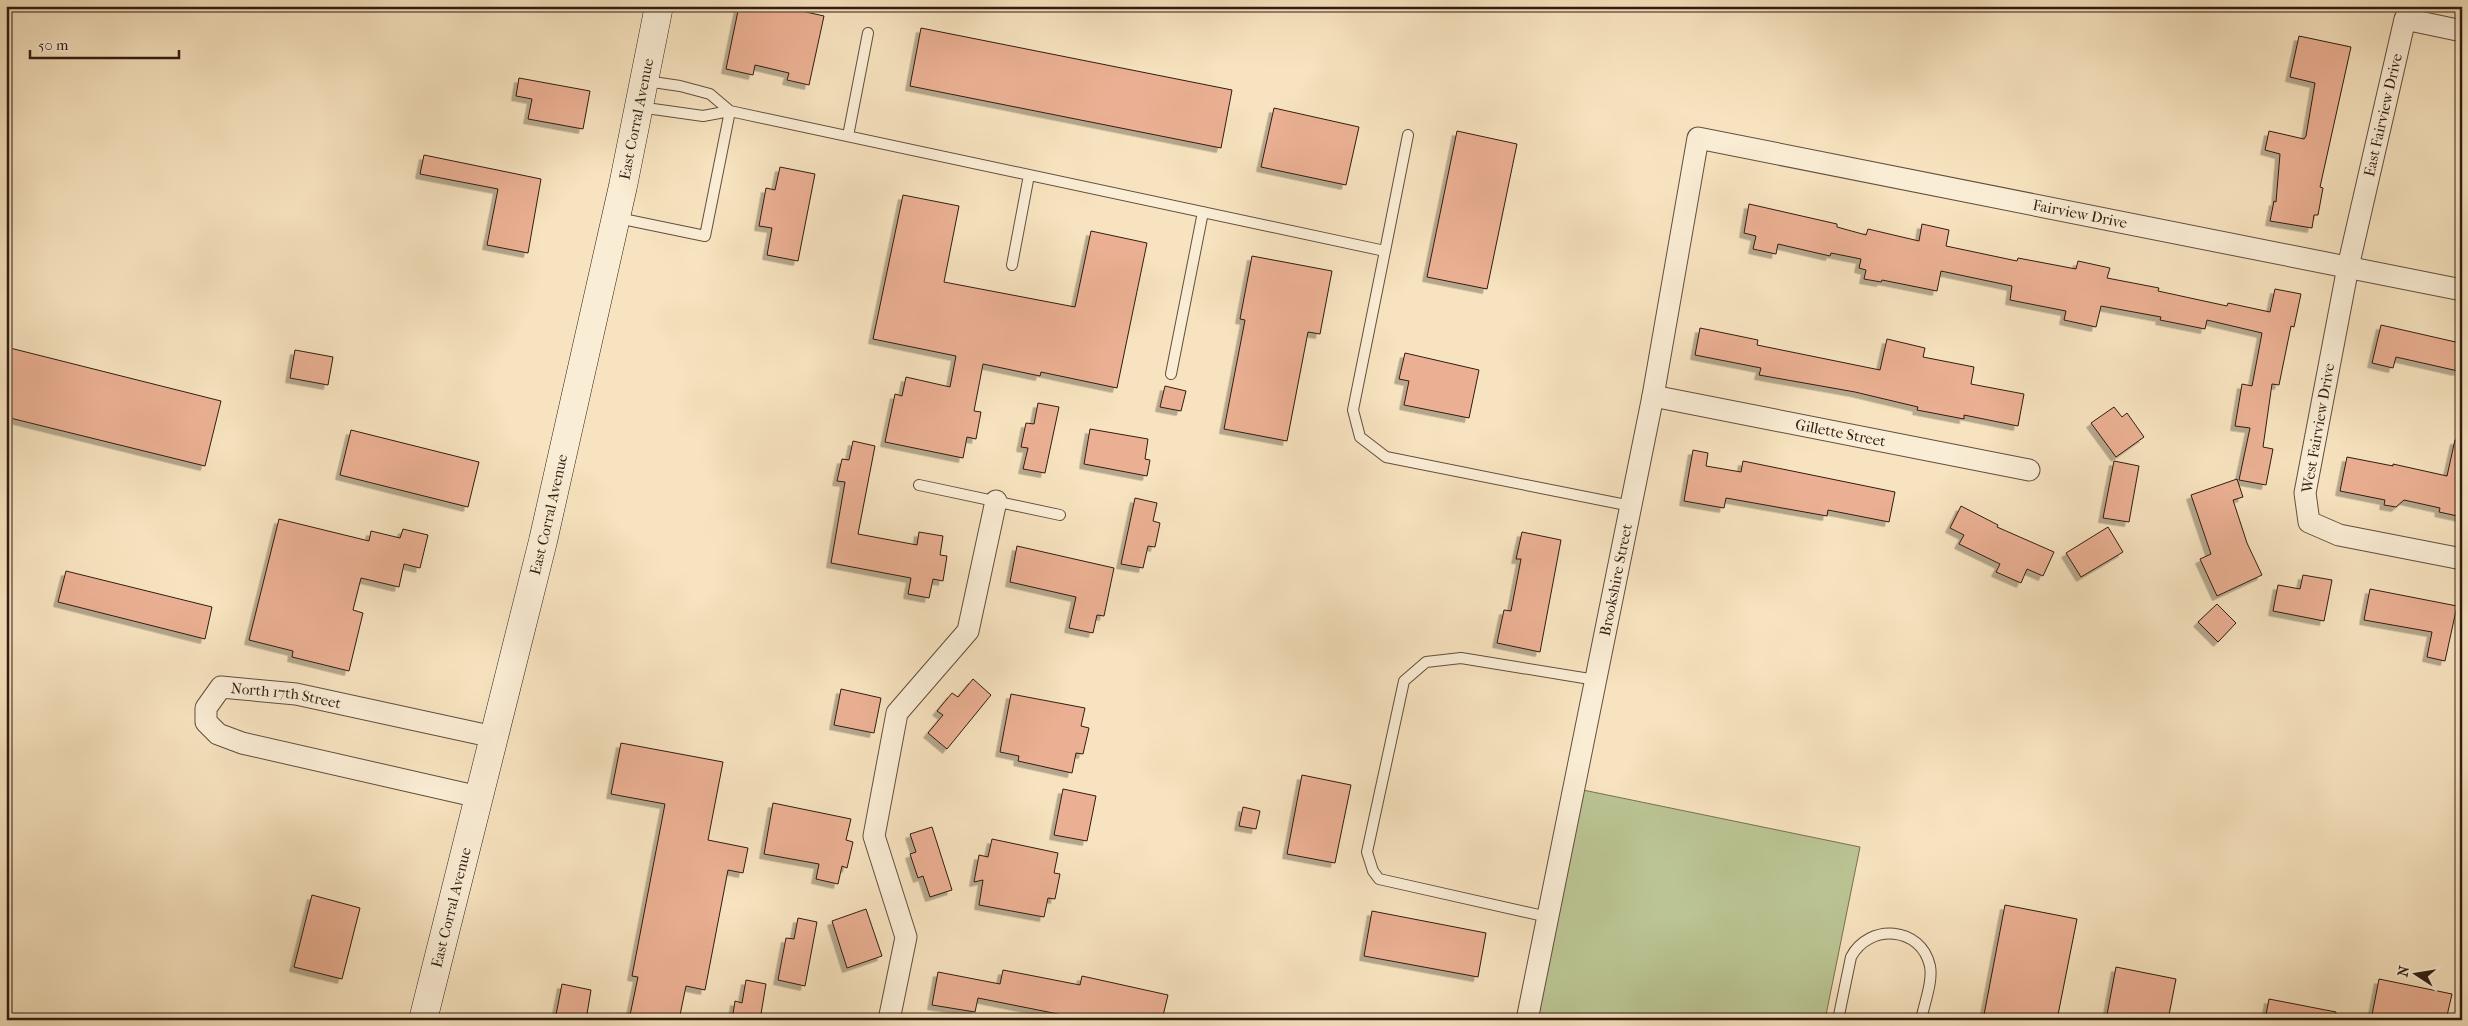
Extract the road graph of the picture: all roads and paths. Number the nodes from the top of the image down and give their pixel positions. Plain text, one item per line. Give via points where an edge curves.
1 (659, 6) edge
2 (2462, 31) edge
3 (868, 32) dead end
4 (641, 94) junction
5 (730, 111) junction
6 (1408, 135) dead end
7 (848, 136) junction
8 (1698, 138) joint
9 (1029, 175) junction
10 (1203, 212) junction
11 (616, 218) junction
12 (1385, 251) junction
13 (1012, 265) dead end
14 (2348, 267) junction
15 (2462, 290) edge
16 (1171, 374) dead end
17 (1653, 396) junction
18 (2029, 470) dead end
19 (919, 485) dead end
20 (996, 501) junction
21 (1630, 506) junction
22 (1060, 515) dead end
23 (2462, 559) edge
24 (1596, 680) junction
25 (494, 737) junction
26 (479, 797) junction
27 (1548, 916) junction
28 (423, 1020) edge
29 (889, 1020) edge
30 (1527, 1020) edge
31 (1838, 1020) edge
32 (1921, 1020) edge

1 - 4 main road, East Corral Avenue
2 - 14 street, East Fairview Drive via 2405,20
3 - 7 lane
4 - 5 lane via 703,116
4 - 5 lane via 680,86 710,94
4 - 11 main road, East Corral Avenue
5 - 7 lane
5 - 11 lane via 705,236
6 - 12 lane
7 - 9 lane
8 - 14 street, Fairview Drive
8 - 17 street, Brookshire Street
9 - 10 lane
9 - 13 lane
10 - 12 lane
10 - 16 lane
11 - 25 main road, East Corral Avenue via 543,541
12 - 21 lane via 1353,410 1360,437 1386,457
14 - 15 street, Fairview Drive
14 - 23 street, West Fairview Drive via 2304,493 2308,522 2339,535
17 - 18 street, Gillette Street
17 - 21 street, Brookshire Street
19 - 20 lane
20 - 22 lane
20 - 29 street via 968,631 897,713 874,836 906,937
21 - 24 street, Brookshire Street
24 - 27 street, Brookshire Street
24 - 27 lane via 1461,658 1426,662 1404,682 1367,852 1379,880
25 - 26 main road, East Corral Avenue
25 - 26 street, North 17th Street via 296,694 222,687 206,708 206,722 218,734 242,743
26 - 28 main road, East Corral Avenue
27 - 30 street, Brookshire Street
31 - 32 lane via 1851,957 1860,944 1884,933 1910,938 1928,958 1931,971

